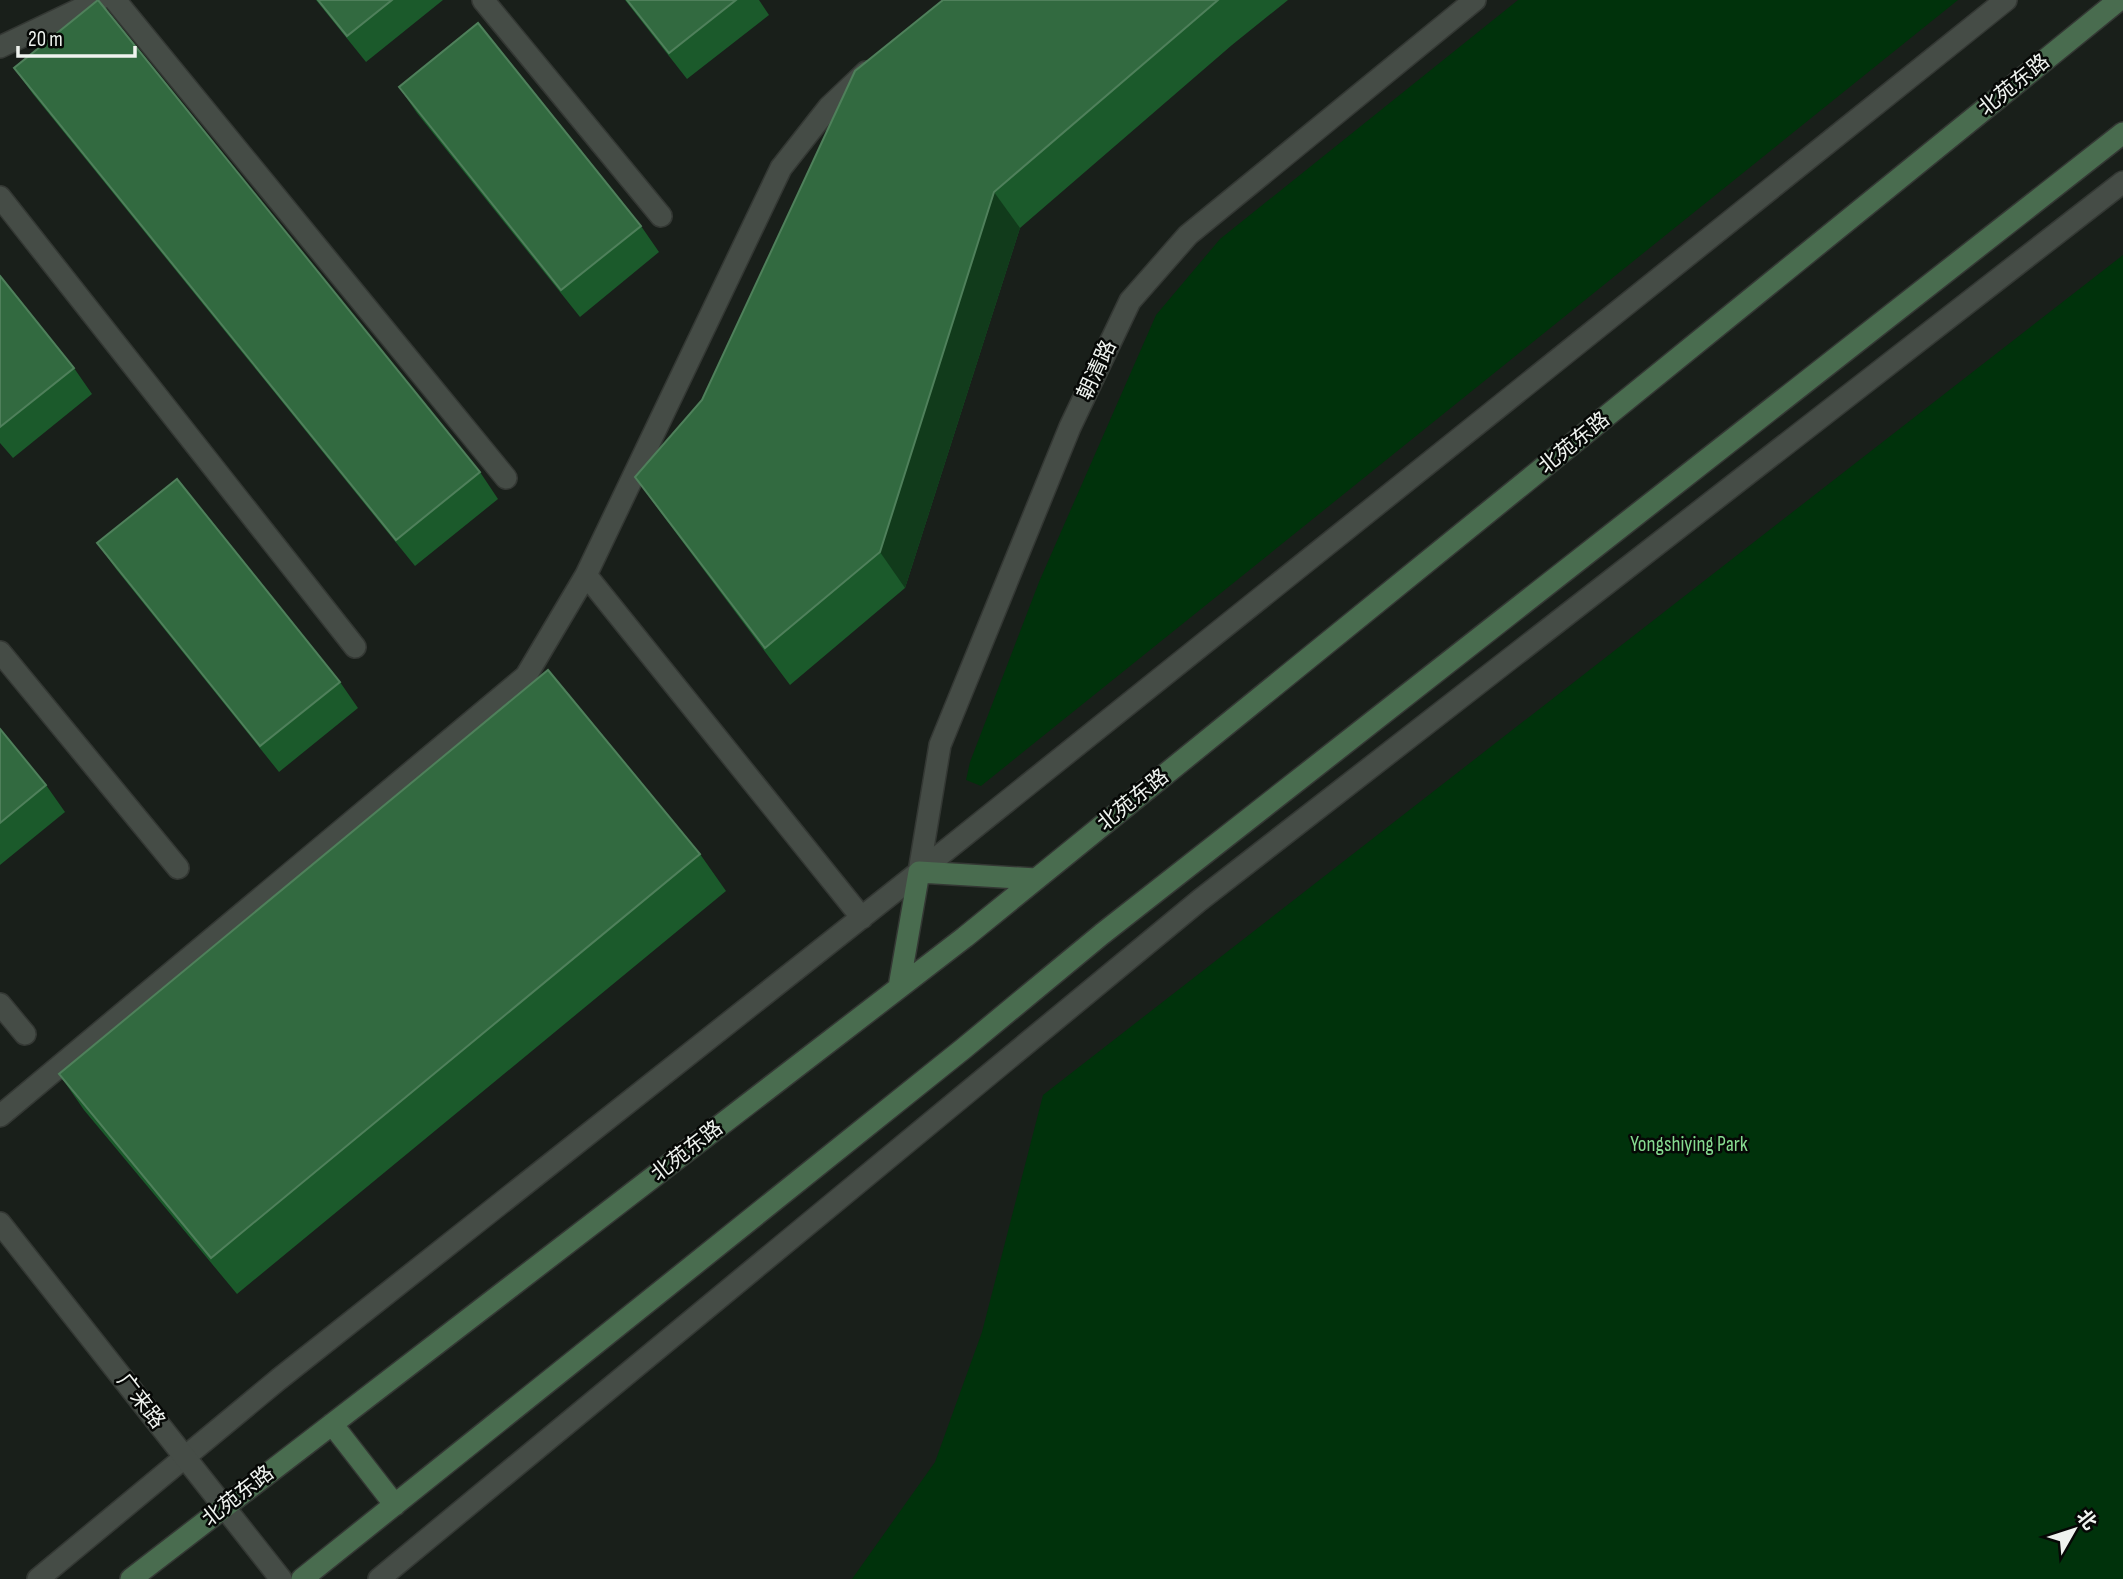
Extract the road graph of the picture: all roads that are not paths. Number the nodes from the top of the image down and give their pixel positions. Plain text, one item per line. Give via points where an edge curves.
1 (99, 0) edge
2 (115, 0) edge
3 (482, 0) edge
4 (1475, 0) edge
5 (2006, 0) edge
6 (2119, 0) edge
7 (0, 47) edge
8 (876, 62) edge
9 (2123, 133) edge
10 (2123, 182) edge
11 (0, 197) edge
12 (661, 216) dead end
13 (506, 478) dead end
14 (586, 575) junction
15 (355, 647) dead end
16 (0, 652) edge
17 (178, 868) dead end
18 (919, 873) junction
19 (1036, 879) junction
20 (862, 918) junction
21 (899, 988) junction
22 (0, 1004) edge
23 (25, 1034) dead end
24 (0, 1116) edge
25 (0, 1223) edge
26 (332, 1424) junction
27 (186, 1458) junction
28 (394, 1505) junction
29 (224, 1507) junction
30 (38, 1579) edge
31 (131, 1579) edge
32 (281, 1579) edge
33 (302, 1579) edge
34 (379, 1579) edge

1 - 7 street
2 - 13 street
3 - 12 street
4 - 18 street, 朝清路 via 1188,235 1129,301 1070,428 940,745
5 - 18 street
6 - 19 main road, 北苑东路
8 - 14 street via 829,107 782,168
9 - 28 main road via 1102,934
10 - 34 street via 1200,900
11 - 15 street
14 - 20 street
14 - 24 street via 526,676
16 - 17 street
18 - 19 main road
18 - 20 street
18 - 21 main road
19 - 21 main road, 北苑东路
20 - 27 street
21 - 26 main road, 北苑东路
22 - 23 street
25 - 27 street, 广来路
26 - 28 main road
26 - 29 main road, 北苑东路
27 - 29 street, 广来路
27 - 30 street
28 - 33 main road
29 - 31 main road, 北苑东路
29 - 32 street, 广来路

